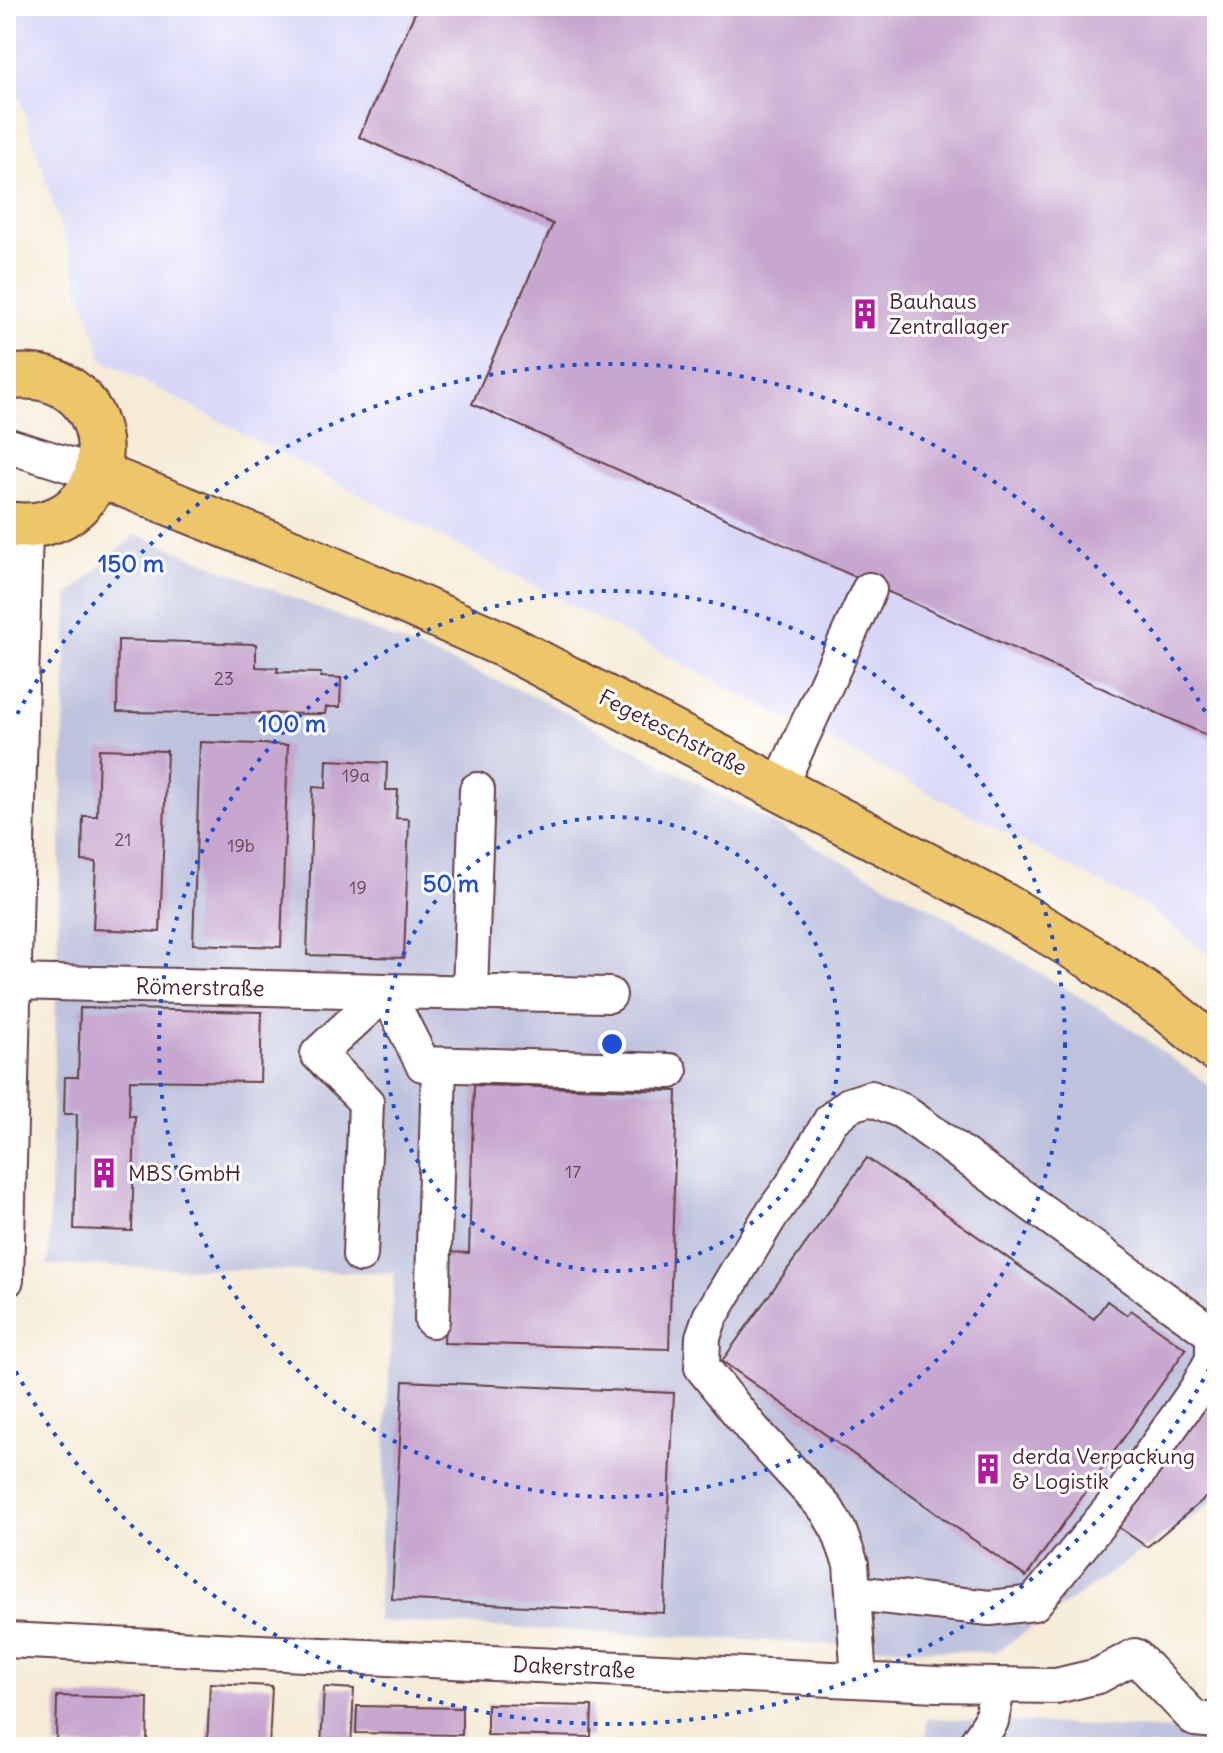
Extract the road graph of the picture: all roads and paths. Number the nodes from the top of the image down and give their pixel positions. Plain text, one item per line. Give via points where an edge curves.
1 (6, 378) edge
2 (6, 445) edge
3 (98, 474) junction
4 (16, 525) edge
5 (869, 590) dead end
6 (779, 787) junction
7 (477, 790) dead end
8 (11, 851) edge
9 (13, 982) junction
10 (386, 991) junction
11 (470, 992) junction
12 (609, 995) dead end
13 (1217, 1050) edge
14 (439, 1065) junction
15 (670, 1071) dead end
16 (360, 1255) dead end
17 (6, 1280) edge
18 (432, 1320) dead end
19 (854, 1593) junction
20 (6, 1640) edge
21 (859, 1680) junction
22 (998, 1685) junction
23 (1217, 1721) edge
24 (974, 1747) edge

1 - 3 main road via 26,375 71,389 98,427
2 - 3 street
3 - 4 main road via 70,512 49,523
3 - 6 main road, Fegeteschstraße via 504,645
4 - 8 street
5 - 6 street
6 - 13 main road, Fegeteschstraße via 1080,950
7 - 11 street
8 - 9 street
9 - 10 street, Römerstraße
9 - 17 street
10 - 11 street, Römerstraße
10 - 14 street via 423,1064
10 - 16 street via 318,1054 366,1102
11 - 12 street, Römerstraße
14 - 15 street
14 - 18 street
19 - 19 street via 851,1564 827,1510 702,1367 703,1337 710,1317 831,1120 849,1105 871,1098 902,1111 1213,1334 1213,1359 1126,1490 1034,1603 990,1608
19 - 21 street
20 - 21 street, Dakerstraße
21 - 22 street, Dakerstraße
22 - 23 street, Dakerstraße via 1056,1686 1098,1676 1135,1656 1195,1719
22 - 24 street via 991,1721

